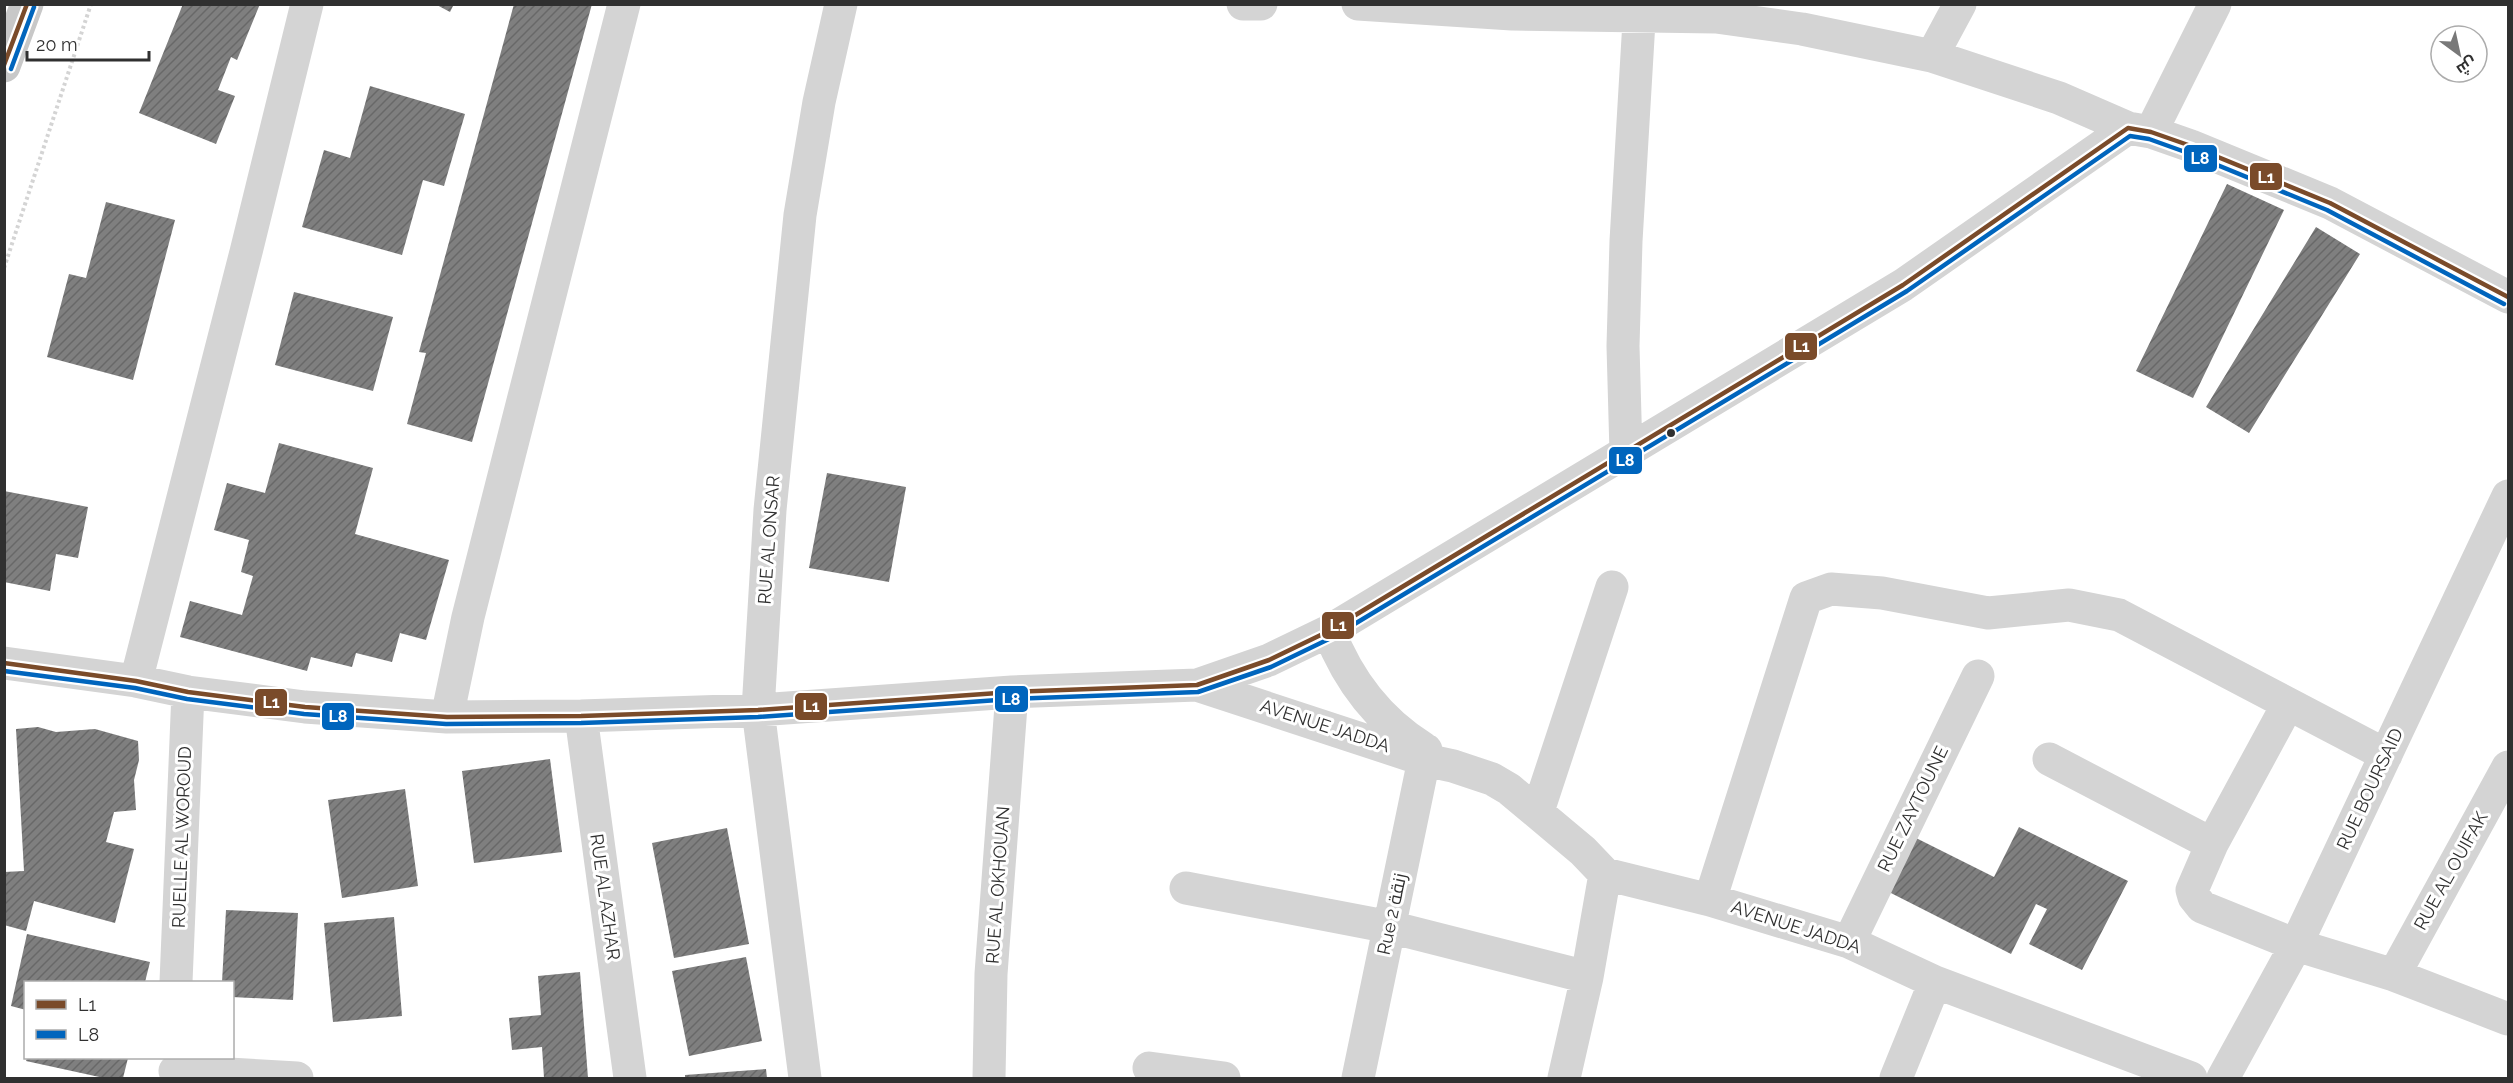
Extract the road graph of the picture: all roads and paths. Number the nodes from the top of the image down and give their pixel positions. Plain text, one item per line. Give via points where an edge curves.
1 (27, 4) edge
2 (91, 4) edge
3 (307, 4) edge
4 (624, 4) edge
5 (841, 4) edge
6 (1244, 4) edge
7 (1261, 4) edge
8 (1358, 4) edge
9 (1960, 4) edge
10 (2215, 4) edge
11 (1640, 11) edge
12 (1806, 17) edge
13 (1932, 56) junction
14 (4, 66) edge
15 (2140, 130) junction
16 (4, 268) edge
17 (2508, 297) edge
18 (1626, 453) junction
19 (2508, 496) edge
20 (1612, 587) dead end
21 (1329, 631) junction
22 (4, 663) edge
23 (1978, 676) dead end
24 (136, 681) junction
25 (1197, 685) junction
26 (188, 692) junction
27 (1012, 692) junction
28 (2288, 704) junction
29 (758, 710) junction
30 (581, 716) junction
31 (447, 717) junction
32 (2386, 755) junction
33 (1435, 759) junction
34 (2049, 759) dead end
35 (2508, 767) edge
36 (1538, 811) junction
37 (2212, 844) junction
38 (1605, 874) junction
39 (1186, 888) dead end
40 (1710, 900) junction
41 (1390, 927) junction
42 (1849, 942) junction
43 (2296, 945) junction
44 (2394, 975) junction
45 (1587, 977) junction
46 (176, 981) edge
47 (1935, 982) junction
48 (2508, 1019) edge
49 (1149, 1068) dead end
50 (174, 1069) edge
51 (297, 1078) edge
52 (630, 1078) edge
53 (805, 1078) edge
54 (989, 1078) edge
55 (1224, 1078) edge
56 (1358, 1078) edge
57 (1564, 1078) edge
58 (1896, 1078) edge
59 (2191, 1078) edge
60 (2223, 1078) edge

1 - 14 main road
2 - 16 path
3 - 24 street
4 - 31 street via 468,617
5 - 29 street, RUE AL ONSAR via 800,215 770,510
6 - 7 street
8 - 11 street via 1512,14
9 - 13 street
10 - 15 street
11 - 12 street via 1716,17
11 - 18 street via 1626,240
12 - 13 street
13 - 15 street
15 - 17 street via 2330,202
15 - 18 street via 1903,285
18 - 21 street
19 - 32 street, RUE BOURSAID
20 - 36 street
21 - 25 street via 1269,660
21 - 33 street, AVENUE JADDA via 1344,664 1380,715
22 - 24 street
23 - 42 street, RUE ZAYTOUNE
24 - 26 street
25 - 27 street
25 - 33 street, AVENUE JADDA
26 - 31 street via 305,707
26 - 46 street, RUELLE AL WOROUD
27 - 29 street
27 - 54 street, RUE AL OKHOUAN via 991,974
28 - 32 street
28 - 37 street
28 - 40 street via 2119,615 2069,604 1988,613 1882,593 1831,588 1806,598
29 - 30 street
29 - 53 street, RUE AL ONSAR
30 - 31 street
30 - 52 street, RUE AL AZHAR
32 - 43 street, RUE BOURSAID
33 - 36 street, AVENUE JADDA via 1492,779
33 - 41 street, Rue 2 زنقة
34 - 37 street
35 - 44 street, RUE AL OUIFAK
36 - 38 street, AVENUE JADDA
37 - 43 street via 2193,890 2198,903
38 - 40 street, AVENUE JADDA
38 - 45 street
39 - 41 street
40 - 42 street, AVENUE JADDA
41 - 45 street
41 - 56 street, Rue 2 زنقة
42 - 47 street, AVENUE JADDA
43 - 44 street
43 - 60 street, RUE BOURSAID
44 - 48 street
45 - 57 street
47 - 58 street
47 - 59 street, AVENUE JADDA
49 - 55 street
50 - 51 street

